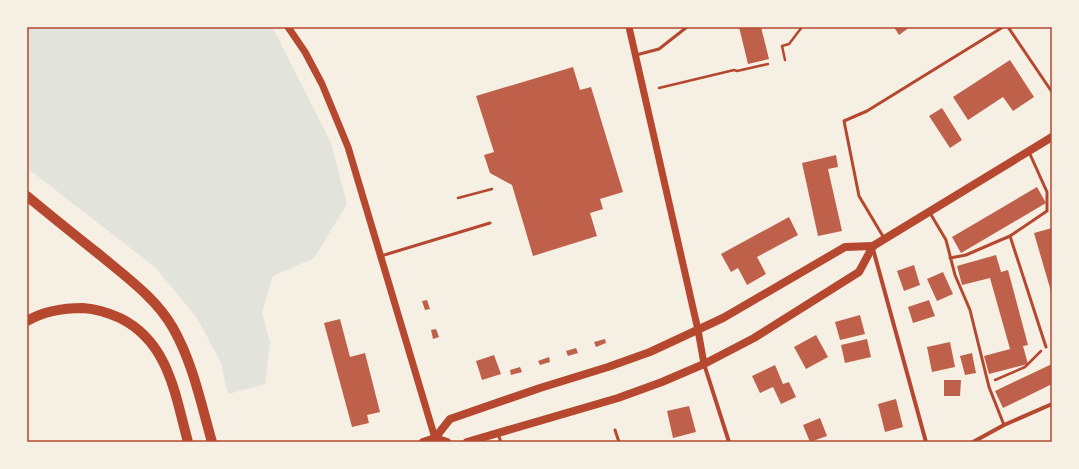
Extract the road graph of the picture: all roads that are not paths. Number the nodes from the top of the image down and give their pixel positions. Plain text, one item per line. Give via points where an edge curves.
1 (288, 27) edge
2 (629, 27) edge
3 (687, 27) edge
4 (1003, 27) edge
5 (1008, 27) edge
6 (636, 55) junction
7 (1052, 92) edge
8 (1052, 136) edge
9 (1028, 150) junction
10 (27, 196) edge
11 (929, 211) junction
12 (490, 223) dead end
13 (1010, 236) junction
14 (885, 239) junction
15 (872, 246) junction
16 (381, 256) junction
17 (950, 258) junction
18 (27, 321) edge
19 (698, 330) junction
20 (1046, 347) road end
21 (704, 364) junction
22 (1052, 404) edge
23 (1004, 425) junction
24 (615, 430) dead end
25 (498, 433) junction
26 (435, 438) junction
27 (188, 442) edge
28 (212, 442) edge
29 (423, 442) edge
30 (448, 442) edge
31 (467, 442) edge
32 (501, 442) edge
33 (619, 442) edge
34 (729, 442) edge
35 (926, 442) edge
36 (973, 442) edge

1 - 16 street via 305,52 335,114
2 - 6 street
3 - 6 lane via 659,49
4 - 14 lane via 867,111 844,121 858,196
5 - 7 lane
6 - 19 street
8 - 9 main road
9 - 11 main road
9 - 13 lane via 1047,192 1047,211
10 - 28 highway via 128,278 163,314 186,356
11 - 14 main road
11 - 17 lane via 946,240
12 - 16 lane
13 - 17 lane via 966,255
13 - 20 lane
14 - 15 main road
15 - 19 main road via 845,247
15 - 21 main road via 859,272 754,338
15 - 35 street
16 - 26 street
17 - 23 lane via 970,310 989,387
18 - 27 highway via 50,311 89,308 113,315 134,326 153,344 165,365
19 - 21 street
19 - 26 main road via 630,359 450,419
21 - 25 main road via 641,390
21 - 34 street
22 - 23 street
23 - 36 street
24 - 33 lane
25 - 31 main road
25 - 32 lane
26 - 29 main road
26 - 30 main road

